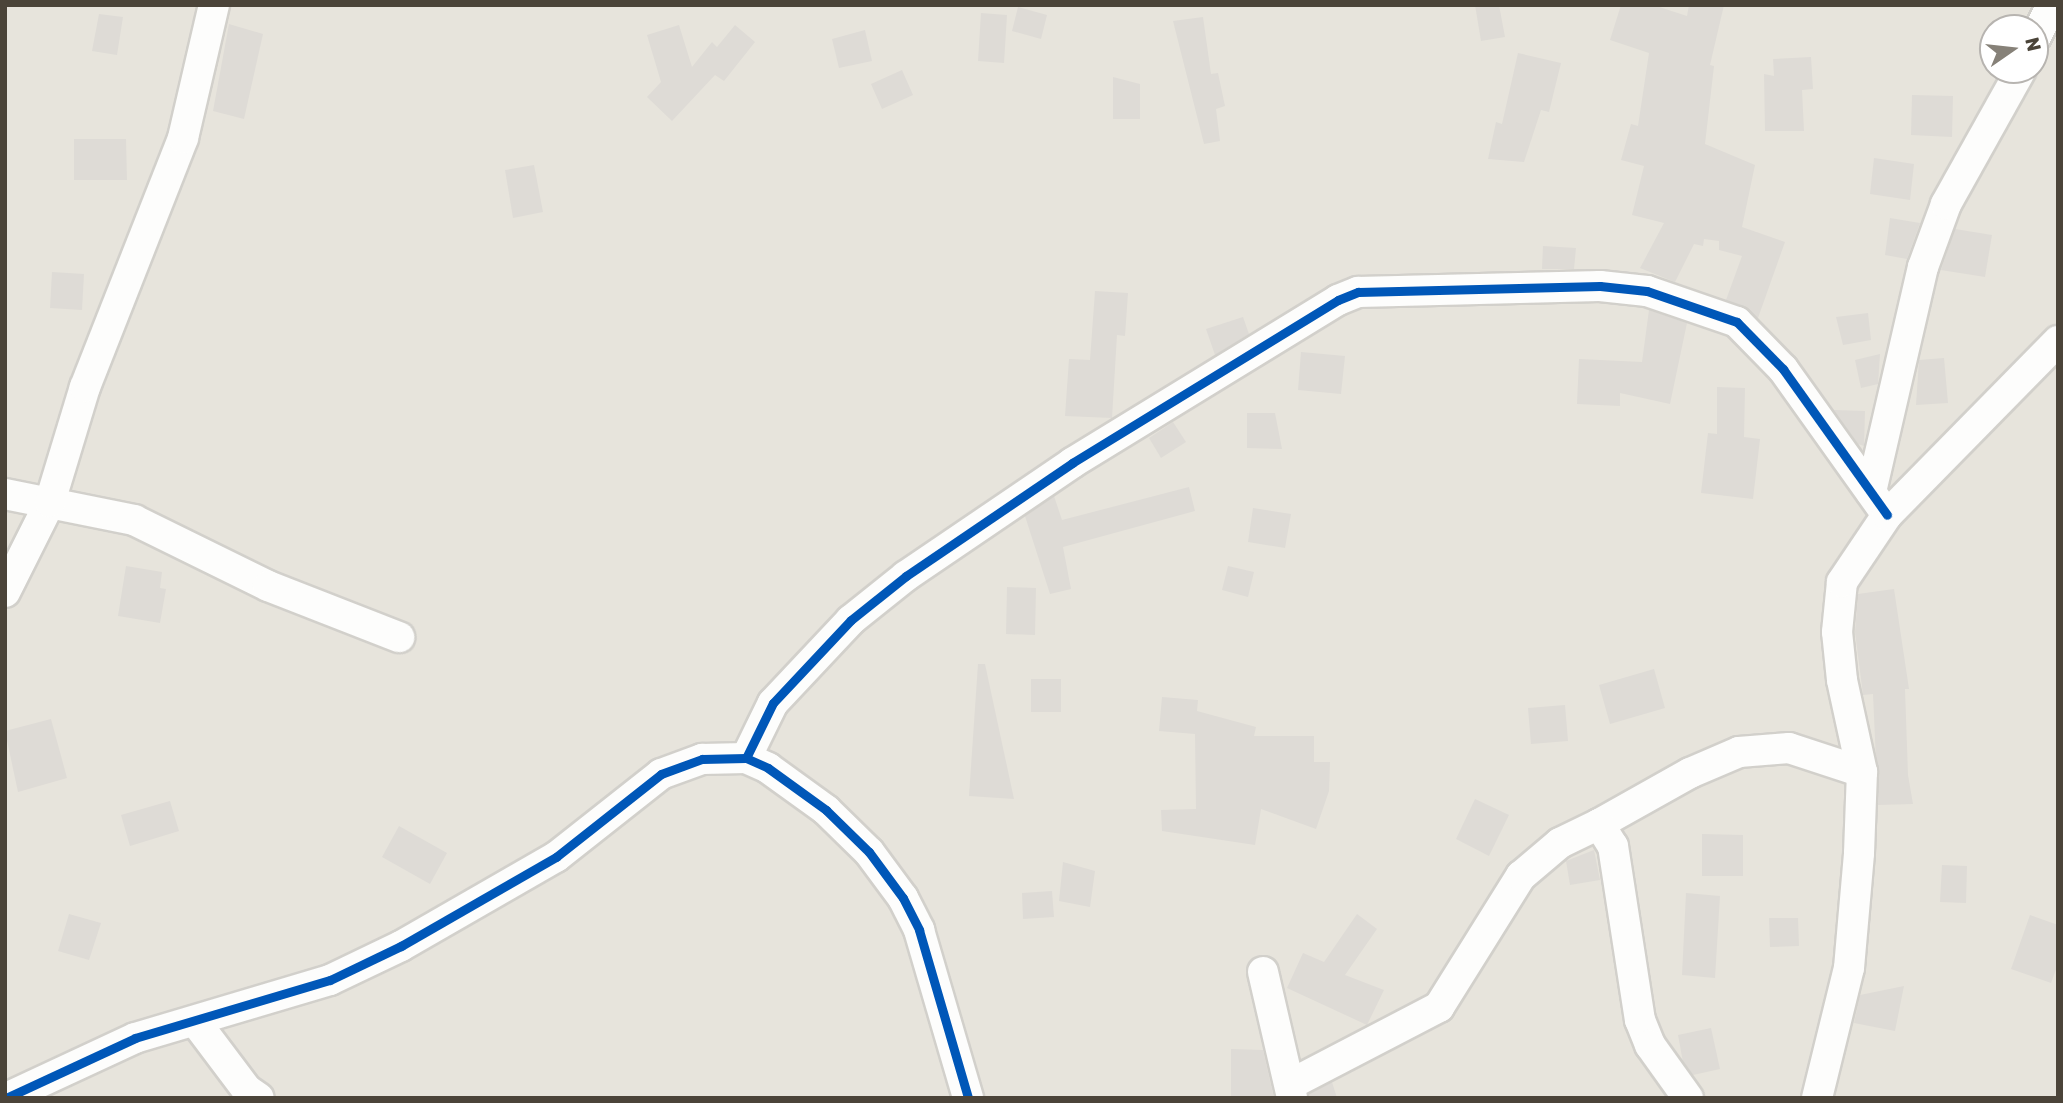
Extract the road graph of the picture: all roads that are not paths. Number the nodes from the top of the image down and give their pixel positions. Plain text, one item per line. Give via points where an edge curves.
1 (214, 5) edge
2 (2013, 84) edge
3 (2058, 341) edge
4 (5, 494) edge
5 (50, 502) junction
6 (1879, 504) junction
7 (5, 592) edge
8 (399, 637) dead end
9 (746, 758) junction
10 (1861, 772) junction
11 (1599, 824) junction
12 (1263, 972) dead end
13 (195, 1021) junction
14 (1292, 1091) edge
15 (6, 1098) edge
16 (259, 1098) edge
17 (968, 1098) edge
18 (1688, 1098) edge
19 (1818, 1098) edge

1 - 5 street via 183,138 95,360
2 - 6 street via 1947,204 1923,267
3 - 6 street
4 - 5 street
5 - 7 street
5 - 8 street via 134,520 268,586
6 - 9 street via 1783,369 1737,322 1647,291 1600,286 1358,292 1072,463 906,576 851,620 773,703
6 - 10 street via 1842,582 1837,606 1842,680
9 - 13 street via 702,758 662,774 556,857 401,946 301,991
9 - 17 street via 768,768 826,810 869,852 903,898 919,930
10 - 11 street via 1789,748 1739,752 1690,773
10 - 19 street via 1849,968
11 - 14 street via 1560,843 1521,876 1439,1007
11 - 18 street via 1613,846 1640,1020 1650,1045
12 - 14 street
13 - 15 street via 102,1051
13 - 16 street via 247,1090

